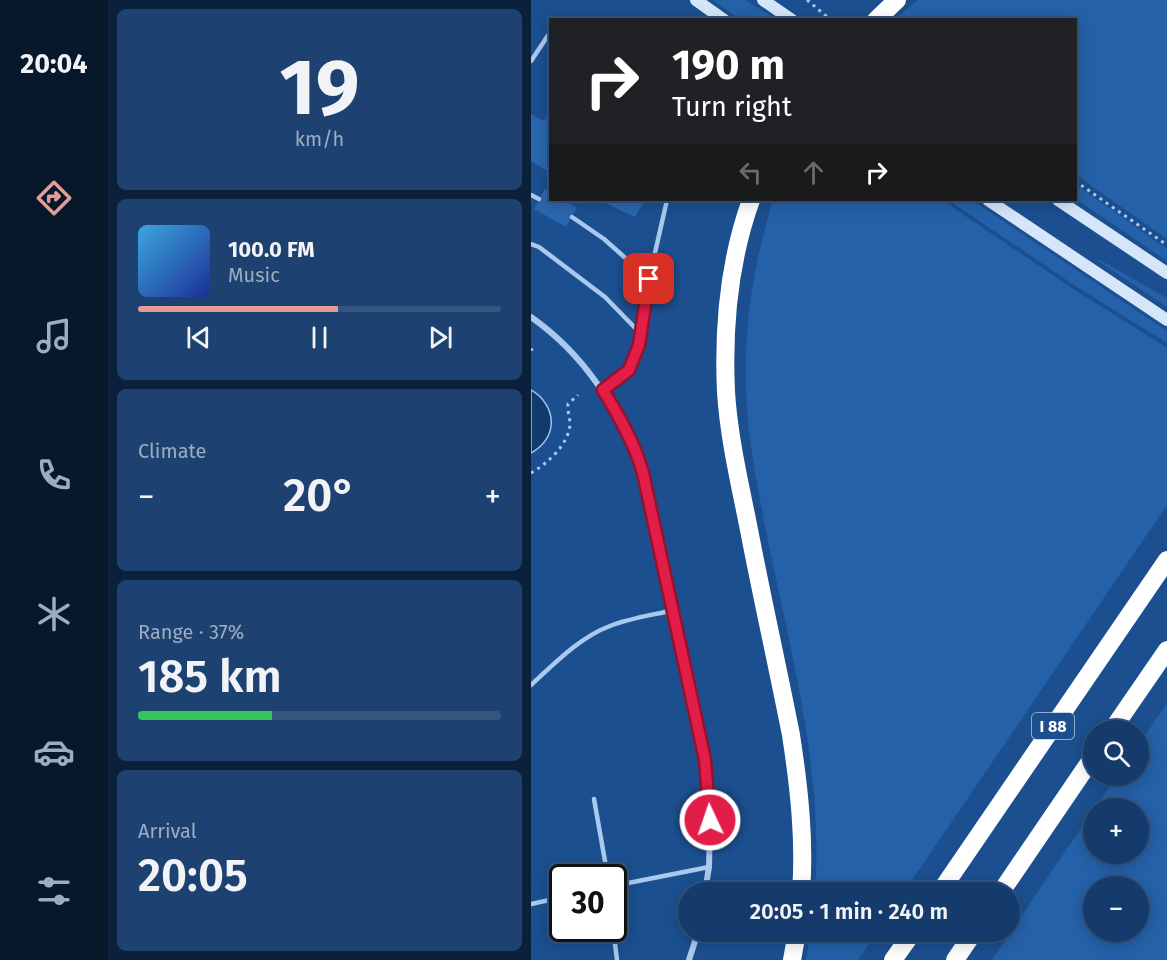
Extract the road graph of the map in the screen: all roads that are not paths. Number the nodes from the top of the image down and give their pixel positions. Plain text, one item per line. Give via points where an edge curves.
1 (696, 0) edge
2 (763, 0) edge
3 (897, 0) edge
4 (721, 18) edge
5 (789, 18) edge
6 (876, 18) edge
7 (549, 34) edge
8 (531, 61) edge
9 (531, 195) edge
10 (539, 199) dead end
11 (667, 201) edge
12 (751, 201) edge
13 (989, 201) edge
14 (1059, 201) edge
15 (572, 217) dead end
16 (531, 244) edge
17 (1167, 273) edge
18 (649, 279) junction
19 (531, 317) edge
20 (1167, 320) edge
21 (641, 334) junction
22 (603, 390) junction
23 (1167, 560) edge
24 (674, 610) junction
25 (1167, 650) edge
26 (531, 685) edge
27 (1119, 720) edge
28 (1083, 772) edge
29 (594, 799) dead end
30 (606, 864) edge
31 (709, 867) junction
32 (707, 882) edge
33 (801, 882) edge
34 (946, 882) edge
35 (1008, 882) edge
36 (627, 883) edge
37 (549, 900) edge
38 (531, 904) edge
39 (615, 942) edge
40 (695, 942) edge
41 (795, 942) edge
42 (906, 942) edge
43 (967, 942) edge
44 (617, 960) edge
45 (689, 960) edge
46 (792, 960) edge
47 (893, 960) edge
48 (955, 960) edge

1 - 4 main road
2 - 5 main road
3 - 6 highway
7 - 8 lane
9 - 10 lane
11 - 18 lane
12 - 33 highway via 730,279 726,393 791,735 798,781
13 - 20 main road
14 - 17 main road
15 - 18 lane
16 - 21 lane via 605,297
18 - 21 lane
19 - 22 street via 581,361
21 - 22 lane via 629,370
22 - 24 street via 640,461
23 - 34 highway, I 88
24 - 26 lane via 609,626 563,656
24 - 31 street via 705,760
25 - 27 highway
28 - 35 highway, I 88
29 - 30 lane
31 - 32 street
31 - 36 lane
37 - 38 lane
39 - 44 lane
40 - 45 street
41 - 46 highway
42 - 47 highway
43 - 48 highway

